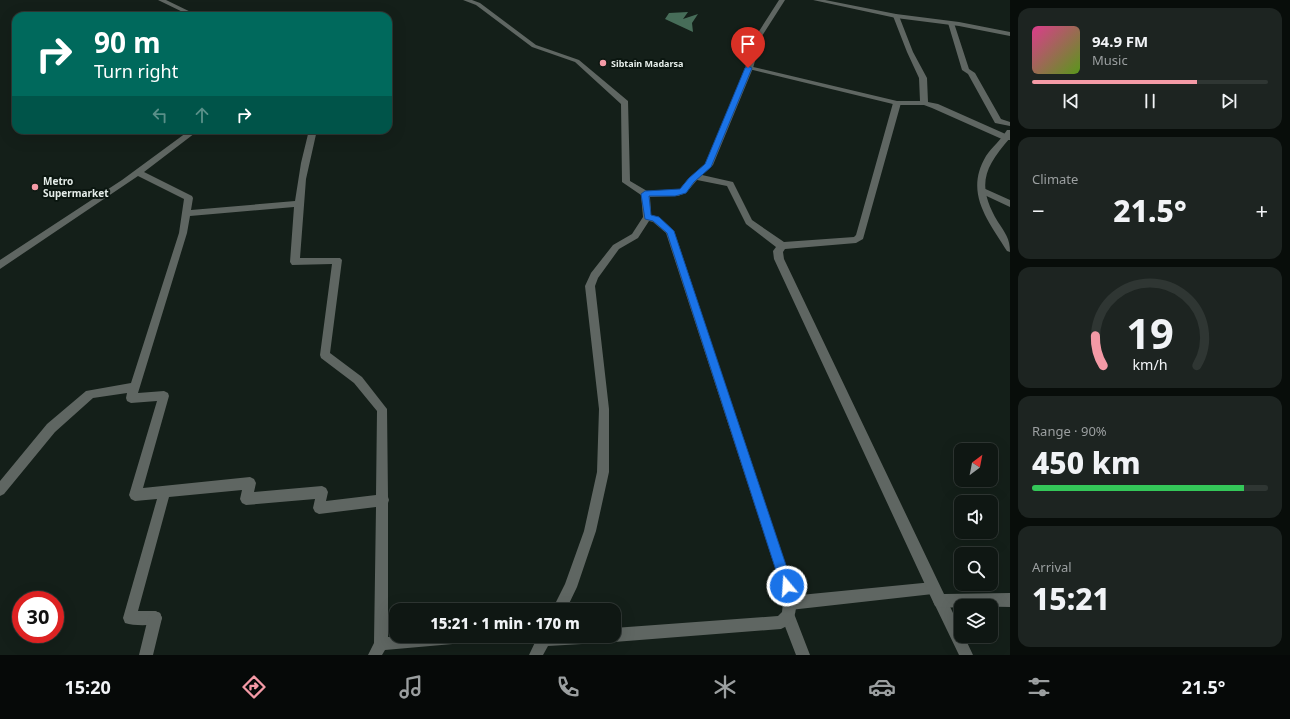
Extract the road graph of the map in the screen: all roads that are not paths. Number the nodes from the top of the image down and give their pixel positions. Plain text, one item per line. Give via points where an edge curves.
1 (161, 0) edge
2 (466, 0) edge
3 (782, 0) edge
4 (816, 0) edge
5 (187, 12) edge
6 (896, 16) junction
7 (951, 23) junction
8 (1010, 34) edge
9 (748, 68) junction
10 (897, 103) junction
11 (924, 103) junction
12 (1010, 124) edge
13 (190, 134) edge
14 (312, 134) edge
15 (1009, 137) edge
16 (138, 173) junction
17 (697, 177) junction
18 (980, 190) junction
19 (645, 194) junction
20 (298, 204) junction
21 (1010, 204) edge
22 (187, 213) junction
23 (648, 216) junction
24 (782, 246) junction
25 (1010, 249) edge
26 (0, 265) edge
27 (135, 387) junction
28 (0, 490) edge
29 (165, 492) junction
30 (383, 500) junction
31 (933, 588) junction
32 (1010, 600) edge
33 (940, 601) junction
34 (563, 603) edge
35 (789, 609) junction
36 (621, 634) edge
37 (421, 643) edge
38 (542, 643) edge
39 (378, 650) edge
40 (146, 655) edge
41 (536, 655) edge
42 (802, 655) edge
43 (966, 655) edge

1 - 5 street
2 - 19 street via 478,4 534,46 577,61 625,103 626,182
3 - 9 street via 759,36
4 - 6 street
6 - 7 street
6 - 11 street via 910,52 924,78
7 - 8 street
7 - 12 street via 966,70 971,73 998,121
9 - 10 street
9 - 17 street via 709,165
10 - 11 street
10 - 24 street via 860,237 856,240
11 - 15 street
13 - 16 street
14 - 20 street
15 - 18 street via 997,146 985,166
16 - 22 street via 189,198
16 - 26 street
17 - 19 street via 683,191 675,194
17 - 24 street via 730,184 749,222
18 - 21 street
18 - 25 street via 981,199
19 - 23 street
20 - 22 street
20 - 30 street via 296,262 337,260 325,355 358,380 382,409
22 - 27 street
23 - 34 street via 635,236 616,247 594,276 590,286 604,409 603,472 590,531 571,587
23 - 35 street via 656,219 670,231 787,586
24 - 31 street via 778,251 780,259
27 - 28 street via 90,394 51,428
27 - 29 street via 131,398 164,396 135,495
29 - 30 street via 250,483 246,499 322,492 319,508
29 - 40 street via 130,618 155,618
30 - 39 street
31 - 33 street
31 - 35 street
32 - 33 street
33 - 43 street
35 - 36 street via 781,622
35 - 42 street
37 - 39 street
38 - 41 street

